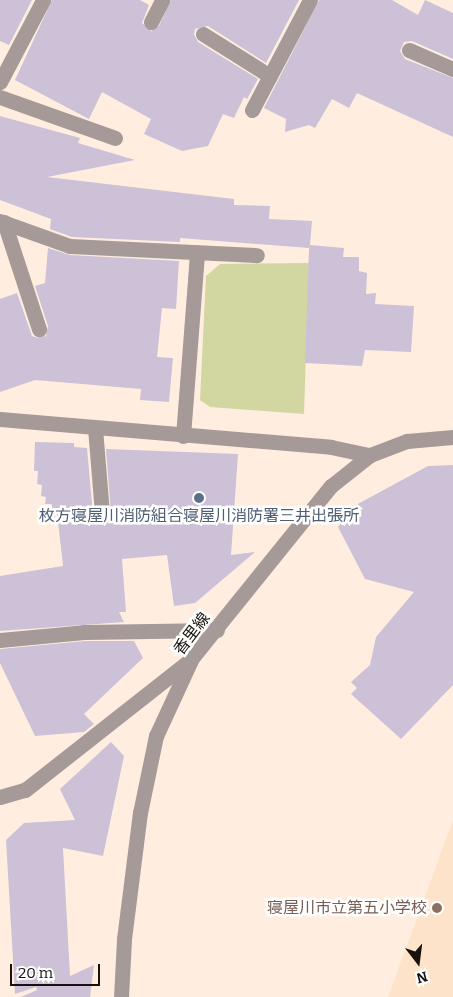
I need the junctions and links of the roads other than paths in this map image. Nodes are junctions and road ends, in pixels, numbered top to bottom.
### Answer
1 (43, 0) edge
2 (162, 0) edge
3 (310, 0) edge
4 (151, 22) dead end
5 (203, 34) dead end
6 (409, 50) dead end
7 (453, 69) edge
8 (270, 76) junction
9 (0, 82) edge
10 (0, 97) edge
11 (252, 110) dead end
12 (115, 138) dead end
13 (2, 221) edge
14 (197, 253) junction
15 (257, 255) dead end
16 (39, 329) dead end
17 (0, 419) edge
18 (95, 428) junction
19 (183, 436) junction
20 (453, 437) edge
21 (370, 454) junction
22 (102, 514) dead end
23 (217, 630) junction
24 (0, 640) edge
25 (192, 658) junction
26 (0, 797) edge
27 (121, 997) edge

1 - 9 street
2 - 4 street
3 - 8 street
5 - 8 street
6 - 7 street
8 - 11 street
10 - 12 street
13 - 14 street
13 - 16 street
14 - 15 street
14 - 19 street
17 - 18 street
18 - 19 street
18 - 22 street
19 - 21 street
20 - 21 street, 香里線
21 - 23 street, 香里線
23 - 24 street
23 - 25 street, 香里線
25 - 26 street
25 - 27 street, 香里線

